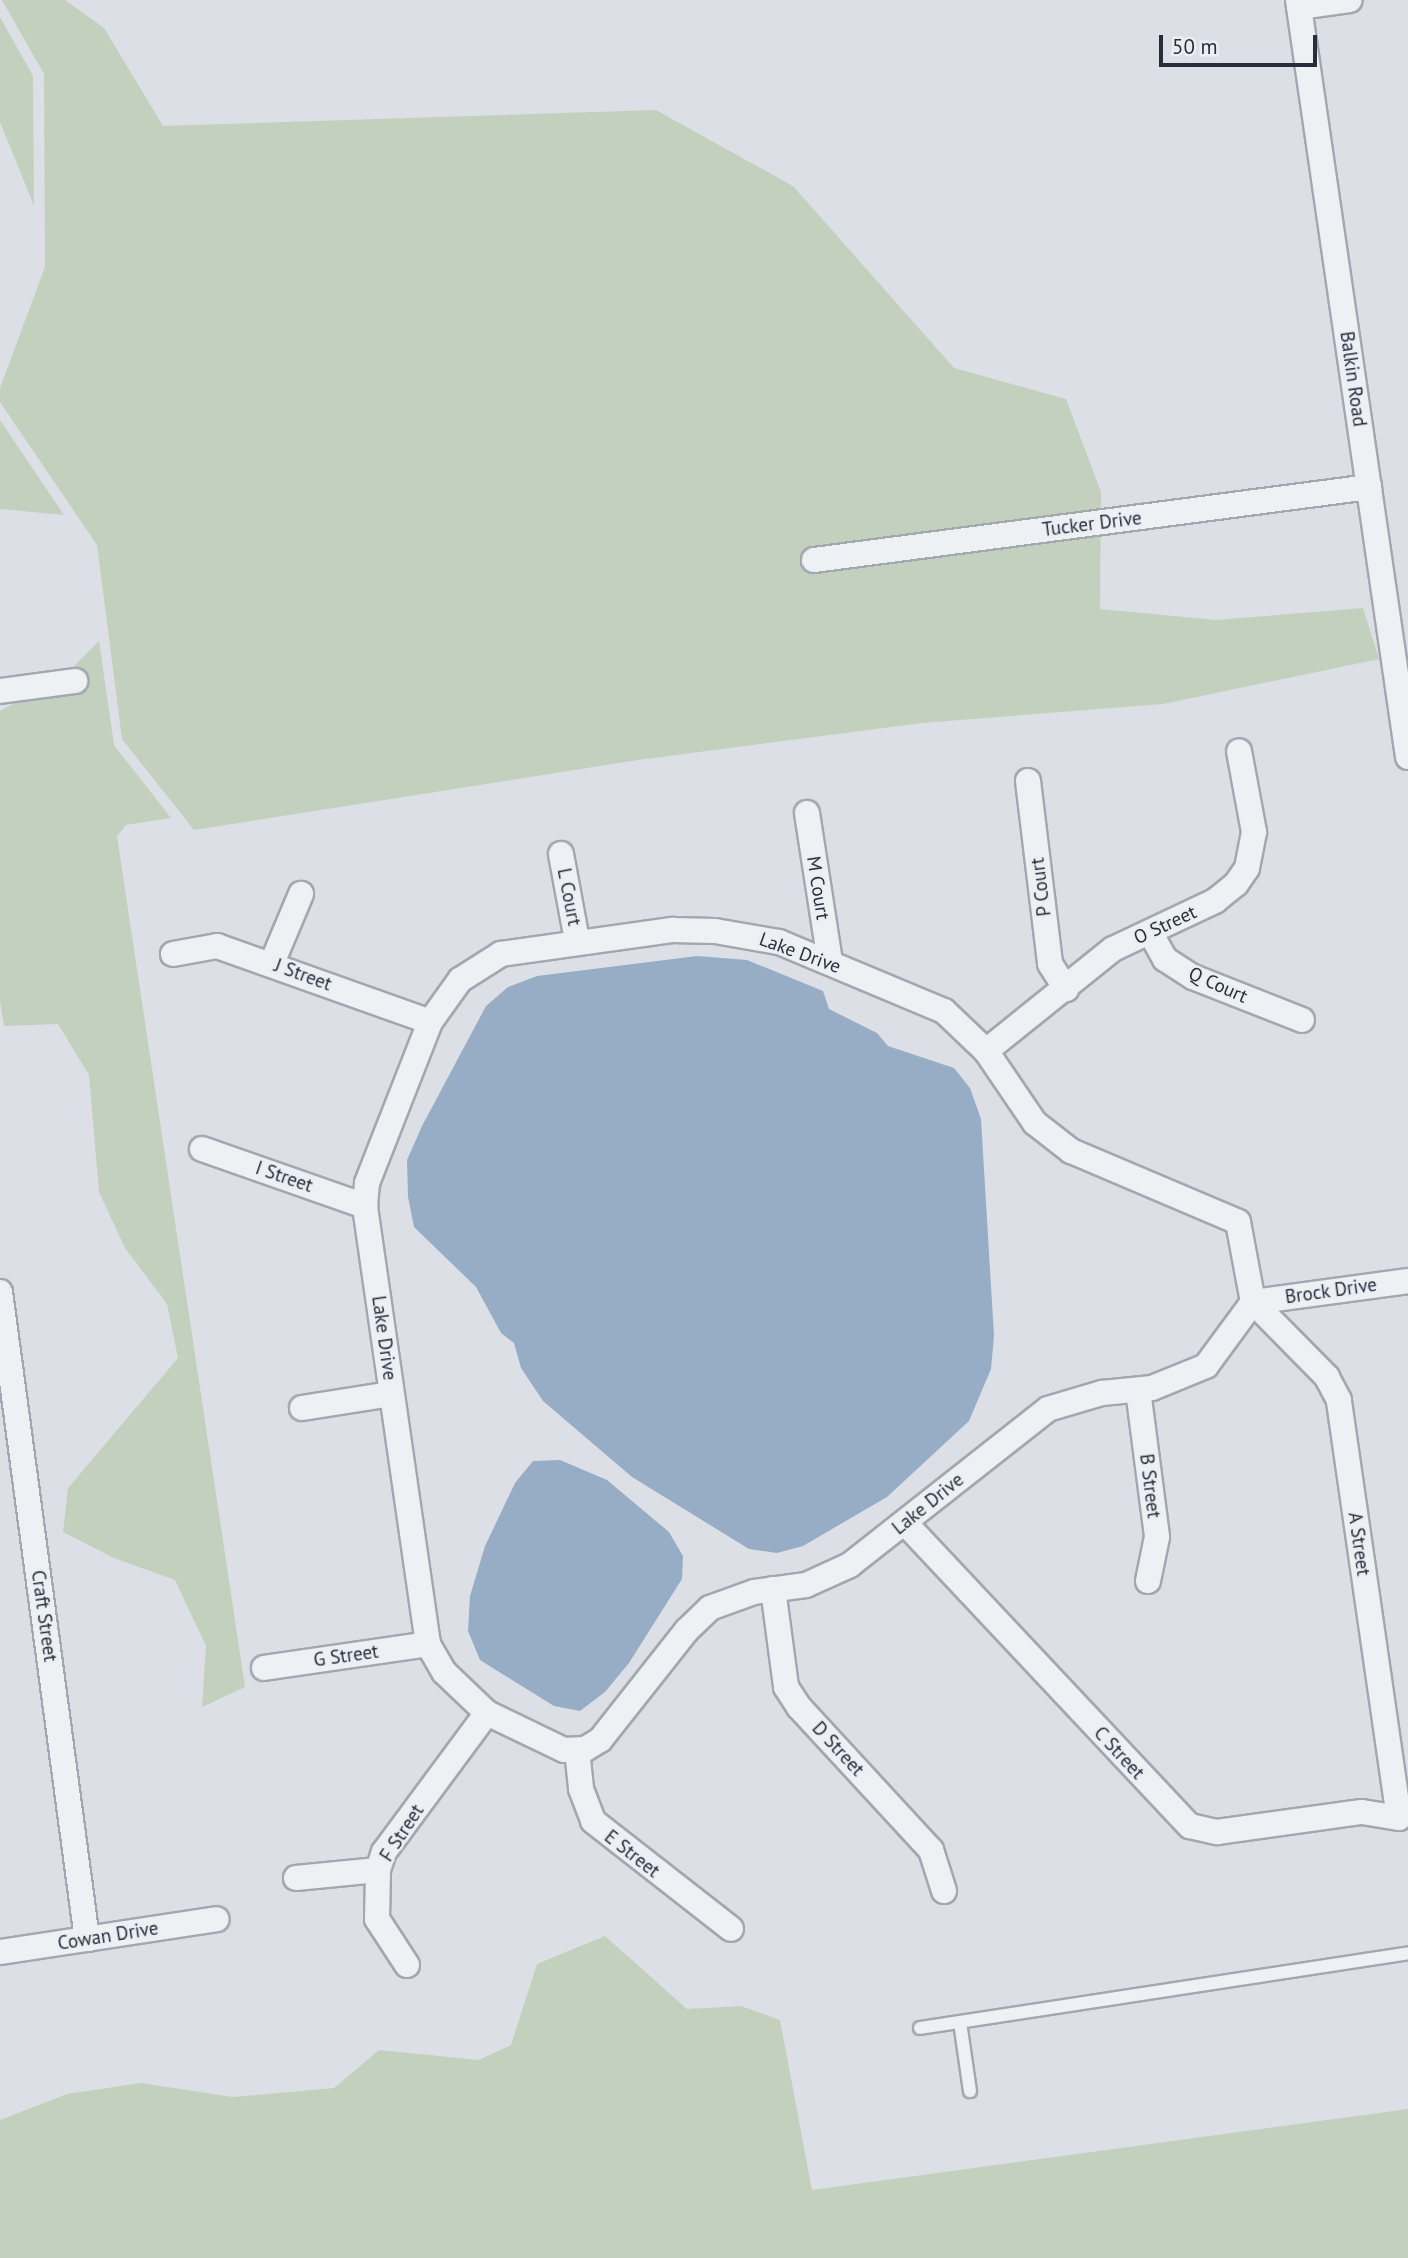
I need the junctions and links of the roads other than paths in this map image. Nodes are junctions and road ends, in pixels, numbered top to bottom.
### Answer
1 (1350, 0) edge
2 (1298, 4) edge
3 (1368, 487) junction
4 (814, 560) dead end
5 (75, 681) dead end
6 (0, 691) edge
7 (1239, 751) dead end
8 (1408, 758) edge
9 (1028, 781) dead end
10 (807, 813) dead end
11 (561, 854) dead end
12 (301, 894) dead end
13 (1150, 932) junction
14 (577, 940) junction
15 (173, 954) dead end
16 (830, 962) junction
17 (272, 963) junction
18 (1066, 989) junction
19 (1302, 1020) dead end
20 (430, 1022) junction
21 (986, 1051) junction
22 (202, 1149) dead end
23 (365, 1206) junction
24 (1408, 1281) edge
25 (0, 1292) edge
26 (1253, 1301) junction
27 (1138, 1390) junction
28 (391, 1394) junction
29 (302, 1408) dead end
30 (905, 1523) junction
31 (1148, 1581) dead end
32 (774, 1589) junction
33 (428, 1644) junction
34 (264, 1668) dead end
35 (487, 1713) junction
36 (577, 1751) junction
37 (1399, 1818) joint
38 (378, 1870) junction
39 (296, 1878) dead end
40 (944, 1891) dead end
41 (217, 1919) dead end
42 (731, 1929) dead end
43 (87, 1939) junction
44 (0, 1952) edge
45 (1408, 1953) edge
46 (407, 1965) dead end
47 (960, 2022) junction
48 (920, 2028) dead end
49 (970, 2091) dead end

1 - 2 street
2 - 3 street, Balkin Road
3 - 4 street, Tucker Drive
3 - 8 street, Balkin Road
5 - 6 street
7 - 13 street, O Street
9 - 18 street, P Court
10 - 16 street, M Court
11 - 14 street, L Court
12 - 17 street
13 - 18 street, O Street
13 - 19 street, Q Court
14 - 16 street, Lake Drive
14 - 20 street, Lake Drive
15 - 17 street, J Street
16 - 21 street, Lake Drive
17 - 20 street, J Street
18 - 21 street, O Street
20 - 23 street, Lake Drive
21 - 26 street, Lake Drive
22 - 23 street, I Street
23 - 28 street, Lake Drive
24 - 26 street, Brock Drive
25 - 43 street, Craft Street
26 - 27 street, Lake Drive
26 - 37 street, A Street
27 - 30 street, Lake Drive
27 - 31 street, B Street
28 - 29 street
28 - 33 street, Lake Drive
30 - 32 street, Lake Drive
30 - 37 street, C Street
32 - 36 street, Lake Drive
32 - 40 street, D Street
33 - 34 street, G Street
33 - 35 street, Lake Drive
35 - 36 street, Lake Drive
35 - 38 street, F Street
36 - 42 street, E Street
38 - 39 street
38 - 46 street, F Street
41 - 43 street, Cowan Drive
43 - 44 street, Cowan Drive
45 - 47 lane
47 - 48 lane
47 - 49 lane

